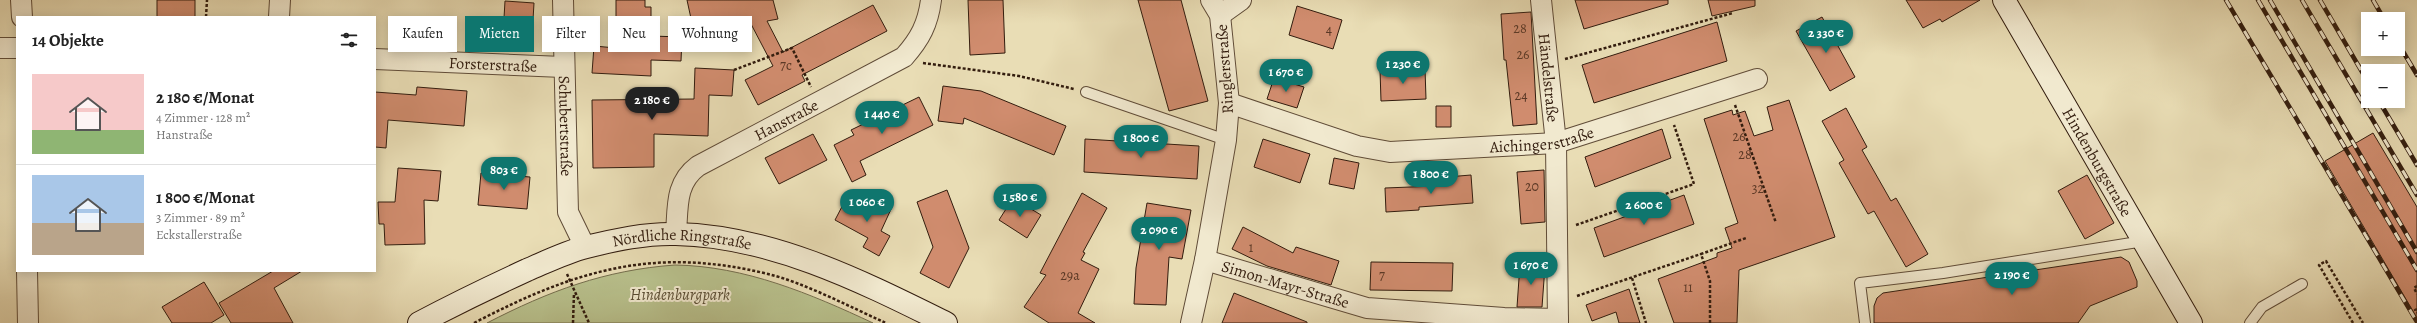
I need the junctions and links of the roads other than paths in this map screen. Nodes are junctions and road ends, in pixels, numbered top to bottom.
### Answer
1 (21, 0) edge
2 (280, 0) edge
3 (563, 0) edge
4 (930, 0) edge
5 (1241, 0) edge
6 (1541, 0) edge
7 (2004, 0) edge
8 (1215, 7) edge
9 (22, 16) edge
10 (279, 16) edge
11 (0, 48) edge
12 (16, 48) edge
13 (376, 59) edge
14 (563, 67) junction
15 (1758, 79) dead end
16 (1086, 92) road end
17 (1229, 103) junction
18 (1226, 140) junction
19 (1556, 143) junction
20 (676, 234) junction
21 (2144, 241) junction
22 (585, 247) junction
23 (1205, 260) junction
24 (27, 272) edge
25 (2302, 284) dead end
26 (1558, 321) edge
27 (28, 323) edge
28 (419, 323) edge
29 (946, 323) edge
30 (1191, 323) edge
31 (1865, 323) edge
32 (2191, 323) edge
33 (2250, 323) edge

1 - 9 street
2 - 10 street
3 - 14 street, Schubertstraße
4 - 20 street, Hanstraße
5 - 8 street
6 - 19 street, Händelstraße
7 - 21 main road, Hindenburgstraße
8 - 17 street, Ringlerstraße
11 - 12 street
13 - 14 street, Forsterstraße
14 - 22 street, Schubertstraße
15 - 19 street, Aichingerstraße
16 - 18 lane
17 - 18 street, Ringlerstraße
17 - 19 street, Aichingerstraße
18 - 23 street, Ringlerstraße
19 - 26 street, Händelstraße
20 - 22 main road, Nördliche Ringstraße
20 - 29 main road, Nördliche Ringstraße
21 - 31 lane
21 - 32 main road, Hindenburgstraße
22 - 28 main road, Nördliche Ringstraße
23 - 26 street, Simon-Mayr-Straße
23 - 30 street, Ringlerstraße
24 - 27 street
25 - 33 lane

